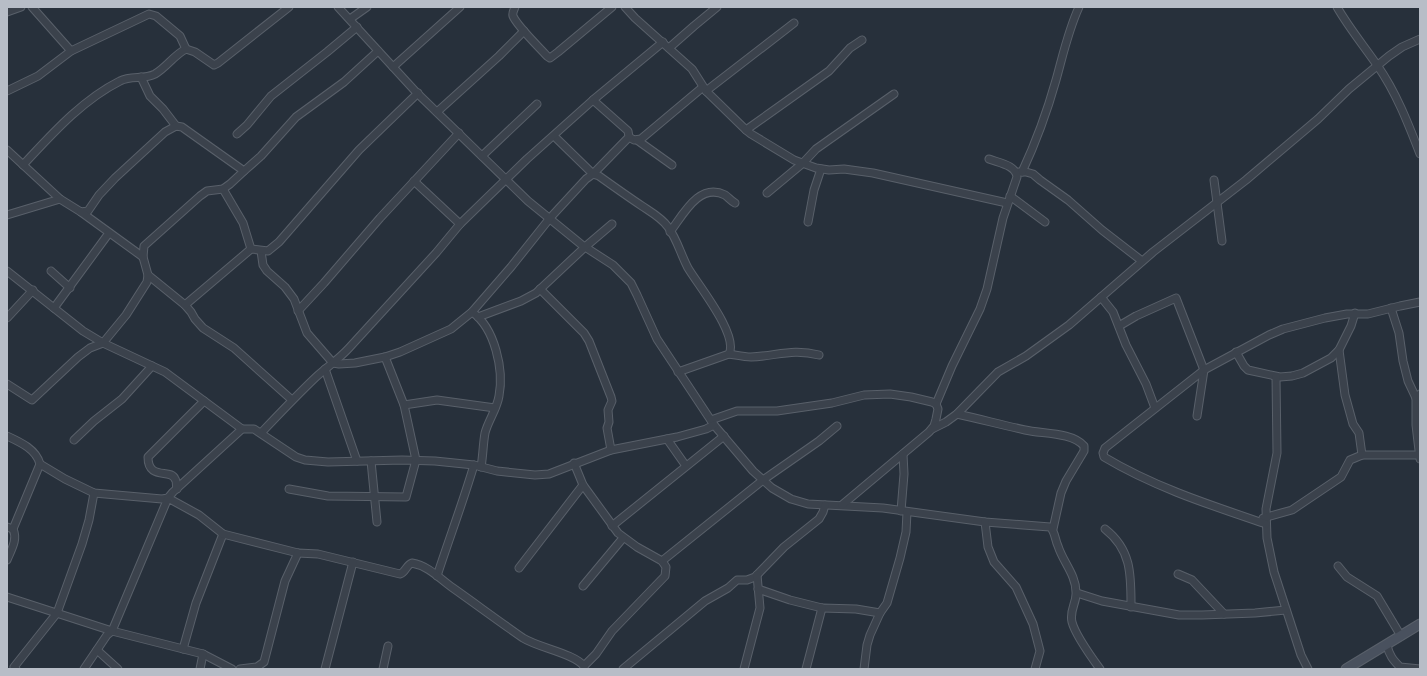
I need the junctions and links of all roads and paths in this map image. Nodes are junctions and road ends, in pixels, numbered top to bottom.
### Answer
1 (21, 7) edge
2 (32, 7) edge
3 (289, 7) edge
4 (338, 7) edge
5 (367, 7) edge
6 (460, 7) edge
7 (515, 7) edge
8 (612, 7) edge
9 (625, 7) edge
10 (718, 7) edge
11 (1079, 7) edge
12 (1337, 7) edge
13 (7, 12) edge
14 (350, 19) junction
15 (794, 23) dead end
16 (357, 27) junction
17 (524, 31) junction
18 (1420, 39) edge
19 (862, 40) dead end
20 (662, 42) junction
21 (669, 48) junction
22 (186, 49) junction
23 (71, 50) junction
24 (378, 51) junction
25 (1378, 66) junction
26 (393, 67) junction
27 (141, 77) junction
28 (704, 89) junction
29 (7, 91) edge
30 (418, 93) junction
31 (894, 94) dead end
32 (593, 100) junction
33 (537, 104) dead end
34 (437, 112) junction
35 (176, 126) junction
36 (746, 130) junction
37 (460, 133) junction
38 (237, 134) dead end
39 (554, 136) junction
40 (629, 137) junction
41 (637, 140) junction
42 (7, 150) edge
43 (1420, 154) edge
44 (482, 156) junction
45 (10, 157) edge
46 (989, 159) dead end
47 (802, 163) junction
48 (23, 165) junction
49 (672, 165) dead end
50 (821, 168) junction
51 (244, 171) junction
52 (1019, 172) junction
53 (592, 174) junction
54 (506, 179) junction
55 (1214, 180) dead end
56 (414, 182) junction
57 (223, 188) junction
58 (767, 193) dead end
59 (60, 199) junction
60 (1009, 200) junction
61 (1217, 202) junction
62 (735, 203) dead end
63 (81, 212) junction
64 (7, 215) edge
65 (550, 218) junction
66 (808, 222) dead end
67 (1045, 222) dead end
68 (460, 224) junction
69 (612, 224) dead end
70 (109, 232) junction
71 (670, 232) junction
72 (1222, 241) dead end
73 (585, 247) junction
74 (251, 249) junction
75 (262, 251) junction
76 (143, 257) junction
77 (1142, 261) junction
78 (7, 271) edge
79 (51, 271) dead end
80 (148, 276) junction
81 (70, 288) junction
82 (540, 289) junction
83 (32, 290) junction
84 (1101, 297) junction
85 (1420, 302) edge
86 (185, 305) junction
87 (54, 308) junction
88 (1391, 308) junction
89 (298, 311) junction
90 (472, 312) junction
91 (1355, 314) junction
92 (478, 317) junction
93 (7, 318) edge
94 (1119, 326) junction
95 (103, 343) junction
96 (1339, 350) junction
97 (1236, 352) junction
98 (729, 354) junction
99 (819, 355) dead end
100 (385, 357) junction
101 (333, 363) junction
102 (152, 366) junction
103 (325, 369) junction
104 (1204, 370) junction
105 (678, 372) junction
106 (1276, 377) junction
107 (7, 384) edge
108 (1418, 396) edge
109 (292, 400) junction
110 (204, 401) junction
111 (936, 404) junction
112 (404, 405) junction
113 (495, 408) junction
114 (1155, 408) junction
115 (957, 414) junction
116 (1197, 416) dead end
117 (712, 422) junction
118 (837, 426) dead end
119 (242, 429) junction
120 (932, 429) junction
121 (261, 433) junction
122 (7, 436) edge
123 (724, 436) junction
124 (667, 439) junction
125 (74, 440) dead end
126 (611, 450) junction
127 (903, 454) junction
128 (1362, 455) junction
129 (1420, 455) edge
130 (1420, 459) edge
131 (416, 460) junction
132 (357, 461) junction
133 (372, 461) junction
134 (574, 463) junction
135 (40, 464) junction
136 (474, 465) junction
137 (686, 466) junction
138 (481, 467) junction
139 (763, 480) junction
140 (583, 485) junction
141 (177, 489) junction
142 (290, 489) dead end
143 (94, 493) junction
144 (375, 496) junction
145 (168, 498) junction
146 (825, 505) junction
147 (842, 505) junction
148 (904, 512) junction
149 (1266, 521) junction
150 (378, 522) dead end
151 (985, 522) junction
152 (612, 526) junction
153 (10, 528) edge
154 (1104, 529) dead end
155 (1053, 530) junction
156 (223, 534) junction
157 (623, 538) junction
158 (298, 554) junction
159 (7, 560) edge
160 (662, 561) junction
161 (353, 562) junction
162 (1338, 566) dead end
163 (519, 568) dead end
164 (1178, 574) dead end
165 (757, 575) junction
166 (438, 576) junction
167 (583, 586) dead end
168 (758, 589) junction
169 (1076, 593) junction
170 (7, 597) edge
171 (1131, 607) junction
172 (822, 608) junction
173 (1286, 610) junction
174 (57, 613) junction
175 (880, 613) junction
176 (1224, 614) junction
177 (1420, 624) edge
178 (112, 631) junction
179 (1401, 636) junction
180 (1387, 645) junction
181 (388, 646) dead end
182 (183, 649) junction
183 (97, 650) junction
184 (203, 654) junction
185 (1357, 666) edge
186 (584, 668) edge
187 (1400, 668) edge
188 (16, 669) edge
189 (84, 669) edge
190 (118, 669) edge
191 (200, 669) edge
192 (232, 669) edge
193 (240, 669) edge
194 (325, 669) edge
195 (383, 669) edge
196 (623, 669) edge
197 (744, 669) edge
198 (806, 669) edge
199 (864, 669) edge
200 (1035, 669) edge
201 (1100, 669) edge
202 (1308, 669) edge
203 (1346, 669) edge
204 (1420, 669) edge

1 - 13 street
2 - 23 street
3 - 22 street
4 - 14 street
5 - 14 street
6 - 26 street
7 - 17 street
8 - 17 street
9 - 20 street
10 - 21 street
11 - 52 street
12 - 25 street
14 - 16 street
15 - 28 street
16 - 24 street
16 - 38 street
17 - 34 street
18 - 25 street
19 - 36 street
20 - 21 street
20 - 32 street
21 - 28 street
22 - 23 street
22 - 27 street
23 - 29 street
24 - 26 street
24 - 51 street
25 - 43 street
25 - 61 street
26 - 30 street
27 - 35 street
27 - 48 street
28 - 36 street
28 - 41 street
30 - 34 street
30 - 75 street
31 - 47 street
32 - 39 street
32 - 40 street
33 - 44 street
34 - 37 street
35 - 51 street
35 - 63 street
36 - 47 street
37 - 44 street
37 - 56 street
39 - 53 street
39 - 54 street
40 - 41 street
40 - 53 street
41 - 49 street
42 - 45 street
44 - 54 street
45 - 48 street
46 - 52 street
47 - 50 street
47 - 58 street
48 - 59 street
50 - 60 street
50 - 66 street
51 - 57 street
52 - 60 street
52 - 77 street
53 - 65 street
53 - 71 street
54 - 65 street
54 - 68 street
55 - 61 street
56 - 68 street
56 - 89 street
57 - 74 street
57 - 76 street
59 - 63 street
59 - 64 street
60 - 67 street
60 - 111 street
61 - 72 street
61 - 77 street
62 - 71 street
63 - 70 street
65 - 73 street
65 - 90 street
68 - 101 street
69 - 73 street
70 - 76 street
70 - 81 street
71 - 98 street
73 - 82 street
73 - 105 street
74 - 75 street
74 - 86 street
75 - 89 street
76 - 80 street
77 - 84 street
78 - 83 street
79 - 81 street
80 - 86 street
80 - 95 street
81 - 87 street
82 - 92 street
82 - 126 street
83 - 87 street
83 - 93 street
84 - 94 street
84 - 115 street
85 - 88 street
86 - 109 street
87 - 95 street
88 - 91 street
88 - 108 street
89 - 101 street
90 - 92 street
90 - 100 street
91 - 96 street
91 - 97 street
92 - 113 street
94 - 104 street
94 - 114 street
95 - 102 street
95 - 107 street
96 - 106 street
96 - 128 street
97 - 104 street
97 - 106 street
98 - 99 street
98 - 105 street
100 - 101 street
100 - 112 street
101 - 103 street
102 - 110 street
102 - 125 street
103 - 109 street
103 - 132 street
104 - 114 street
104 - 116 street
105 - 117 street
106 - 149 street
108 - 129 street
109 - 121 street
110 - 119 street
110 - 141 street
111 - 117 street
111 - 120 street
112 - 113 street
112 - 131 street
113 - 138 street
114 - 149 street
115 - 120 street
115 - 155 street
117 - 123 street
117 - 124 street
118 - 139 street
119 - 121 street
119 - 141 street
120 - 127 street
121 - 132 street
122 - 135 street
123 - 137 street
123 - 139 street
124 - 126 street
124 - 137 street
126 - 134 street
127 - 147 street
127 - 148 street
128 - 129 street
128 - 149 street
129 - 130 street
131 - 133 street
131 - 136 street
131 - 144 street
132 - 133 street
133 - 144 street
134 - 138 street
134 - 140 street
135 - 143 street
135 - 153 street
136 - 138 street
136 - 166 street
137 - 152 street
139 - 146 street
139 - 160 street
140 - 152 street
140 - 163 street
141 - 145 street
142 - 144 street
143 - 145 street
143 - 174 street
144 - 150 street
145 - 156 street
145 - 178 street
146 - 147 street
146 - 165 street
147 - 148 street
148 - 151 street
148 - 175 street
149 - 173 street
151 - 155 street
151 - 200 street
152 - 157 street
153 - 159 street
154 - 171 street
155 - 169 street
156 - 158 street
156 - 182 street
157 - 160 street
157 - 167 street
158 - 161 street
158 - 193 street
160 - 186 street
161 - 166 street
161 - 194 street
162 - 179 street
164 - 176 street
165 - 168 street
165 - 196 street
166 - 186 street
168 - 172 street
168 - 197 street
169 - 171 street
169 - 201 street
170 - 174 street
171 - 176 street
172 - 175 street
172 - 198 street
173 - 176 street
173 - 202 street
174 - 178 street
174 - 188 street
175 - 199 street
177 - 179 main road
178 - 182 street
178 - 183 street
179 - 180 main road
180 - 185 main road
180 - 187 street
181 - 195 street
182 - 184 street
183 - 189 street
183 - 190 street
184 - 191 street
184 - 192 street
185 - 203 main road
187 - 204 street

